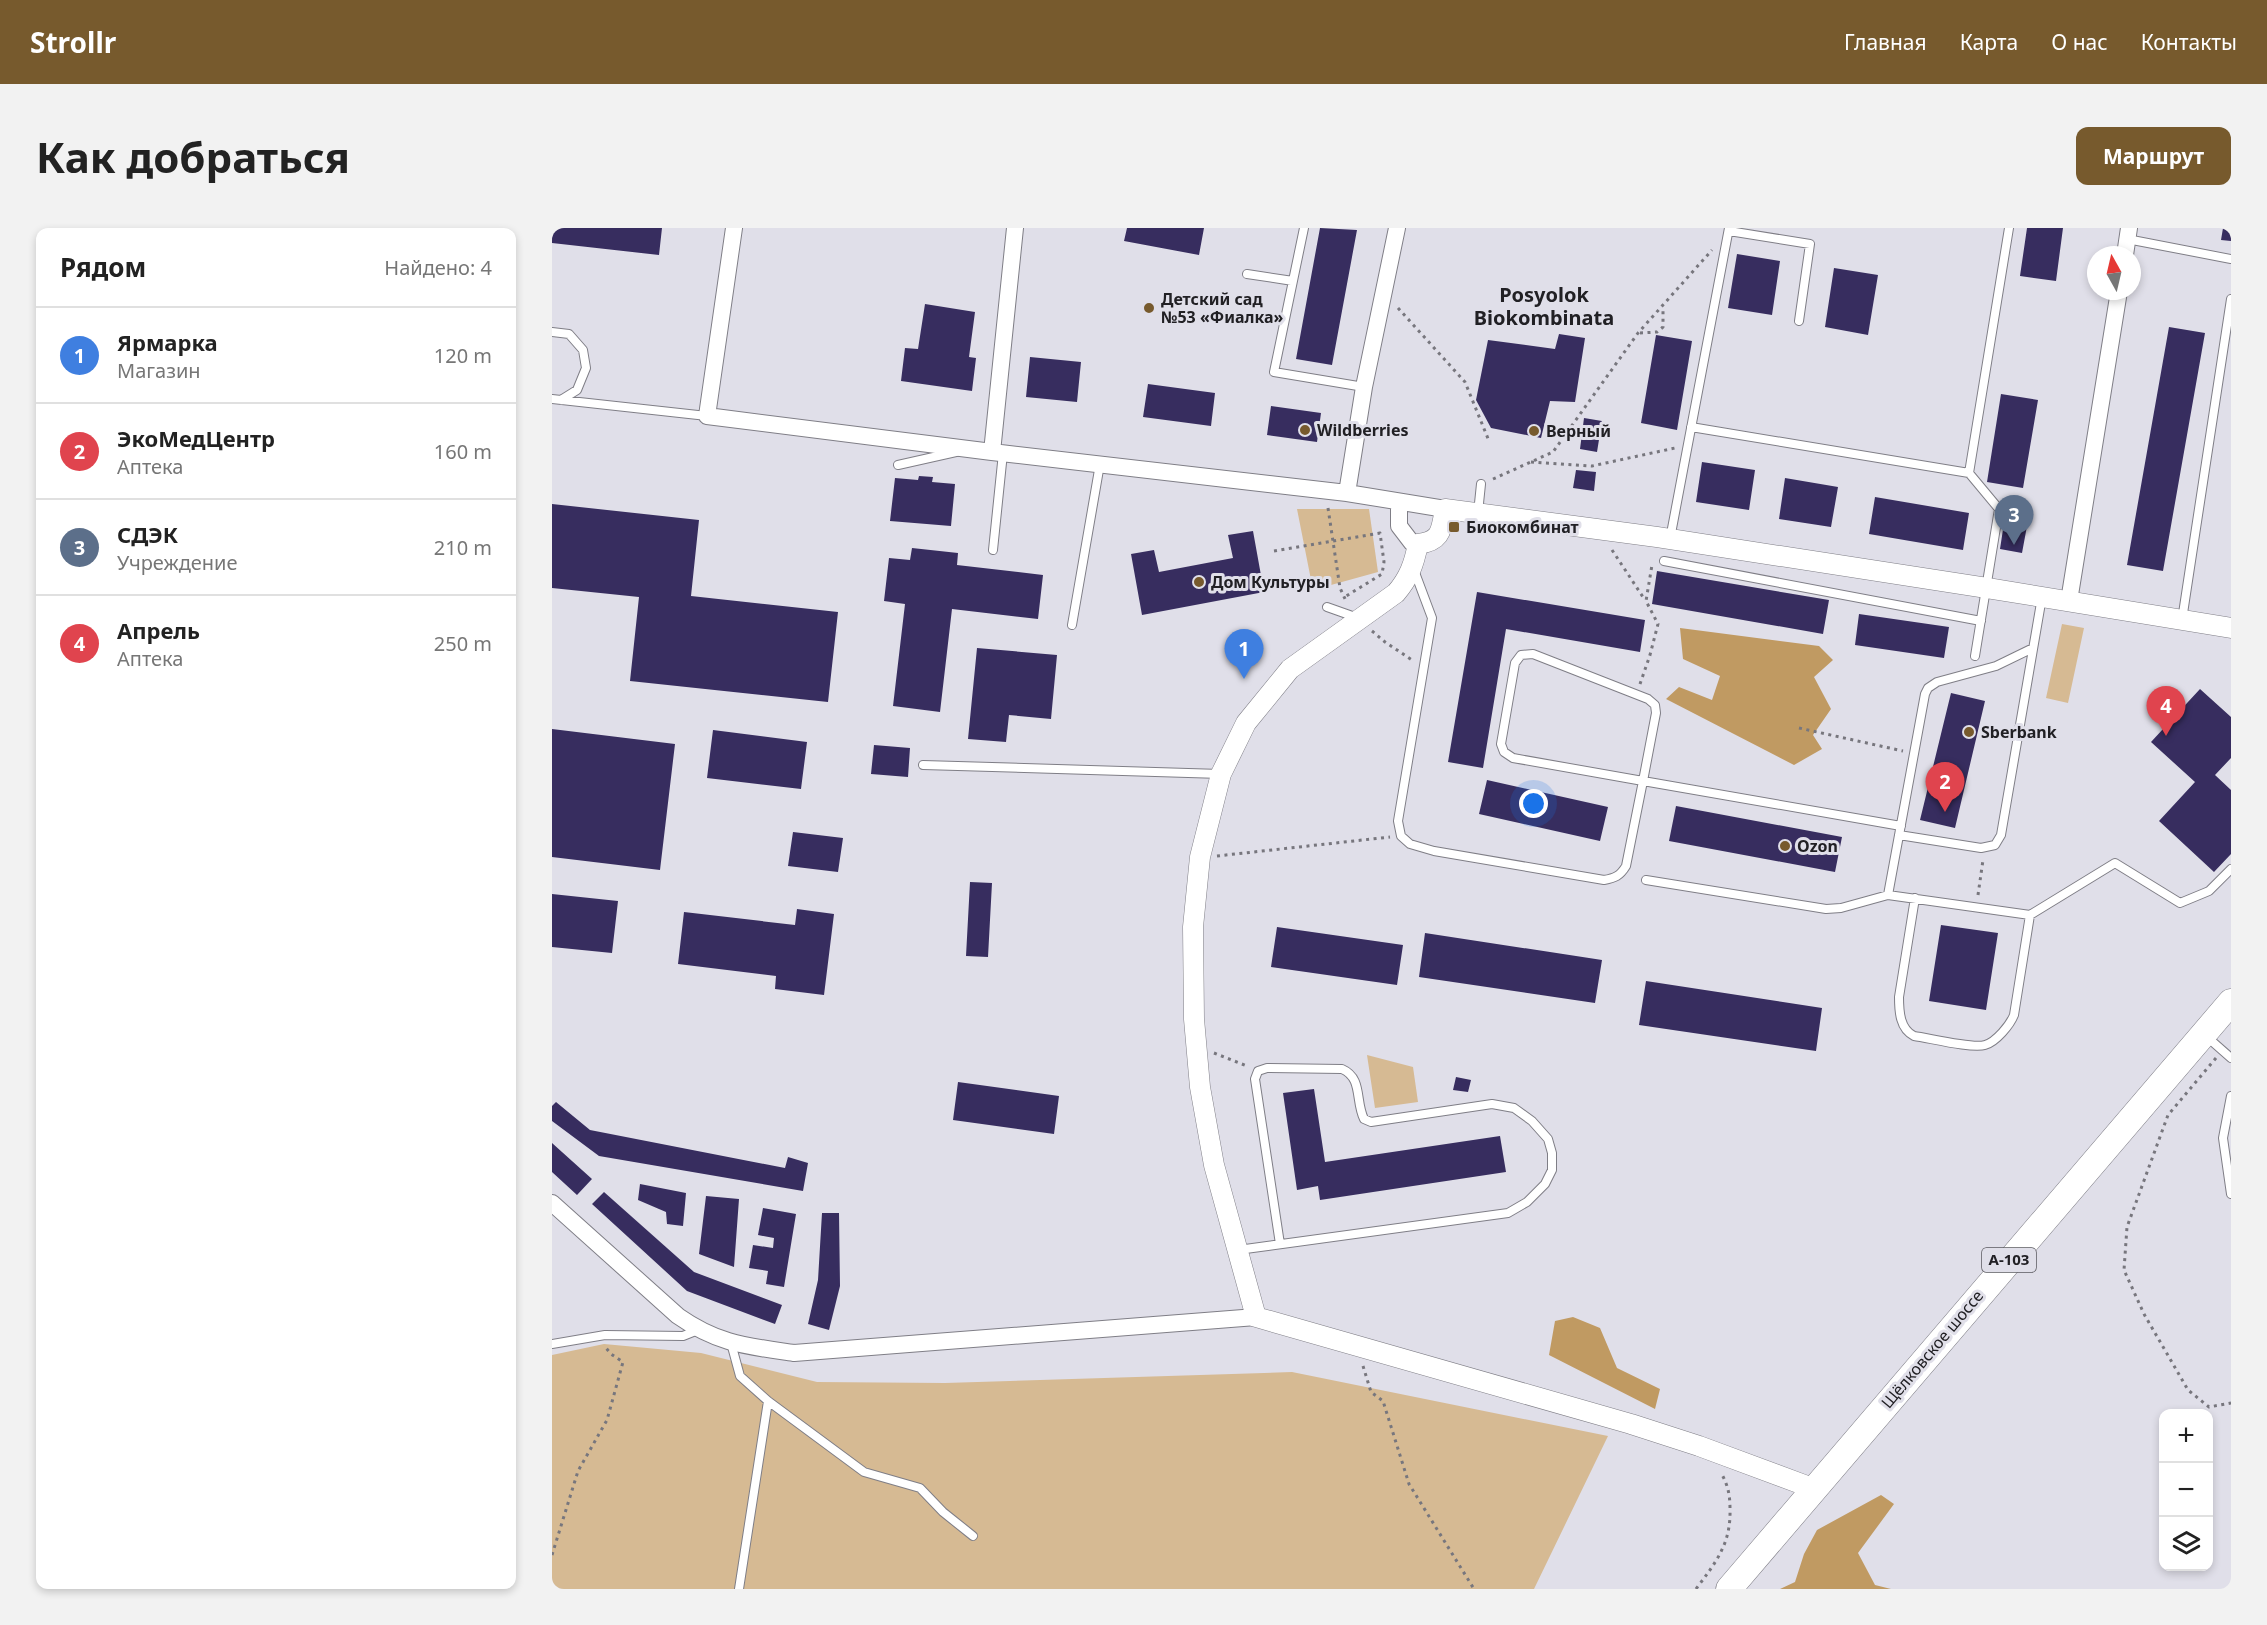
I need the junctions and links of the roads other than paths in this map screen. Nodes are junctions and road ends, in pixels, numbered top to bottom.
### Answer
1 (734, 228) edge
2 (1015, 228) edge
3 (1304, 228) edge
4 (1397, 228) edge
5 (2009, 228) edge
6 (1729, 232) edge
7 (2127, 241) edge
8 (2231, 259) edge
9 (1247, 274) dead end
10 (1293, 281) junction
11 (2231, 299) edge
12 (2118, 300) edge
13 (1799, 321) dead end
14 (552, 332) edge
15 (1364, 387) junction
16 (556, 399) edge
17 (707, 416) junction
18 (1691, 427) junction
19 (971, 449) junction
20 (998, 452) junction
21 (1100, 464) junction
22 (898, 465) dead end
23 (1969, 473) junction
24 (1482, 484) road end
25 (1347, 493) junction
26 (1399, 502) junction
27 (1445, 509) junction
28 (1478, 513) junction
29 (1663, 539) junction
30 (1418, 544) junction
31 (993, 550) dead end
32 (1664, 561) dead end
33 (1413, 567) junction
34 (1987, 588) junction
35 (2042, 597) junction
36 (2069, 601) junction
37 (1327, 607) dead end
38 (1359, 618) junction
39 (1981, 621) junction
40 (2182, 621) junction
41 (1072, 625) dead end
42 (2231, 628) edge
43 (2033, 648) junction
44 (1975, 656) dead end
45 (923, 765) dead end
46 (1221, 774) junction
47 (1643, 781) junction
48 (1900, 830) junction
49 (2231, 868) edge
50 (1646, 879) dead end
51 (1888, 895) junction
52 (1915, 898) junction
53 (2030, 915) junction
54 (2231, 1002) edge
55 (2203, 1033) junction
56 (2231, 1058) edge
57 (2231, 1096) edge
58 (2231, 1194) edge
59 (552, 1203) edge
60 (1280, 1245) junction
61 (1238, 1250) junction
62 (1256, 1317) junction
63 (698, 1330) junction
64 (731, 1343) junction
65 (552, 1344) edge
66 (768, 1401) junction
67 (1815, 1489) junction
68 (973, 1536) dead end
69 (739, 1589) edge
70 (1729, 1589) edge

1 - 17 street
2 - 20 street
3 - 10 lane
4 - 15 street
5 - 23 lane
6 - 13 lane
6 - 18 lane
7 - 8 lane
9 - 10 lane
10 - 15 lane
11 - 40 lane
12 - 36 street
14 - 16 lane
15 - 25 street
16 - 17 lane
17 - 19 street
18 - 23 lane
18 - 29 lane
19 - 20 street
19 - 22 lane
20 - 21 street
20 - 31 lane
21 - 25 street
21 - 41 lane
23 - 34 lane
24 - 28 lane
25 - 26 street
26 - 27 street
26 - 30 street
27 - 28 street
27 - 30 street
28 - 29 street
29 - 34 street
30 - 33 street
32 - 39 lane
33 - 38 street
33 - 47 lane
34 - 35 street
34 - 39 lane
35 - 36 street
35 - 43 lane
36 - 40 street
37 - 38 lane
38 - 46 street
39 - 44 lane
40 - 42 street
43 - 48 lane
43 - 48 lane
45 - 46 lane
46 - 61 street
47 - 47 lane
47 - 48 lane
48 - 51 lane
49 - 53 lane
50 - 51 lane
51 - 52 lane
52 - 53 lane
52 - 53 lane
54 - 55 main road, Щёлковское шоссе / А-103
55 - 56 lane
55 - 67 main road, Щёлковское шоссе / А-103
57 - 58 lane
59 - 63 street
60 - 60 lane
60 - 61 lane
61 - 62 street
62 - 64 street
62 - 67 street
63 - 64 street
63 - 65 lane
64 - 66 lane
66 - 68 lane
66 - 69 lane
67 - 70 main road, Щёлковское шоссе / А-103

